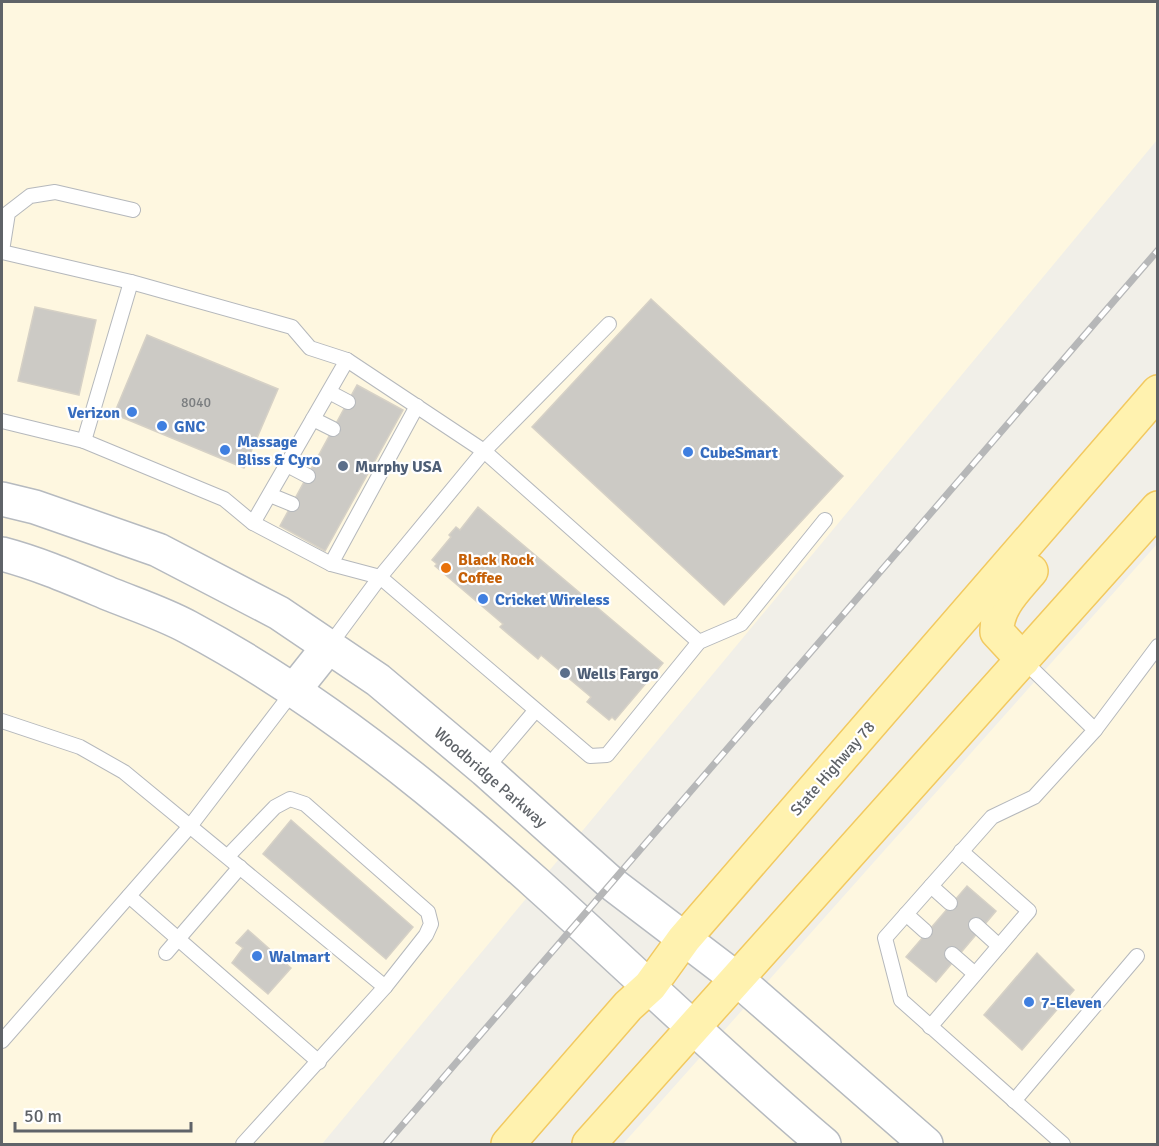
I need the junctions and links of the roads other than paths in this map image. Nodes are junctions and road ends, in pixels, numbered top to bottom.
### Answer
1 (133, 210) dead end
2 (2, 252) edge
3 (131, 282) junction
4 (609, 324) dead end
5 (347, 360) junction
6 (329, 392) junction
7 (1158, 392) edge
8 (348, 402) dead end
9 (417, 406) junction
10 (313, 419) junction
11 (2, 421) edge
12 (1131, 423) junction
13 (333, 429) dead end
14 (84, 441) junction
15 (484, 451) junction
16 (287, 465) junction
17 (308, 476) dead end
18 (270, 495) junction
19 (2, 499) edge
20 (292, 504) dead end
21 (1158, 508) edge
22 (825, 520) dead end
23 (253, 523) junction
24 (2, 554) edge
25 (332, 564) junction
26 (380, 577) junction
27 (699, 642) junction
28 (329, 646) junction
29 (1158, 646) edge
30 (1023, 660) junction
31 (294, 690) junction
32 (535, 711) junction
33 (2, 722) edge
34 (1095, 730) junction
35 (485, 770) junction
36 (191, 825) junction
37 (961, 851) junction
38 (228, 856) junction
39 (240, 867) junction
40 (931, 886) junction
41 (129, 896) junction
42 (950, 903) dead end
43 (906, 914) junction
44 (976, 926) dead end
45 (926, 931) dead end
46 (178, 938) junction
47 (684, 939) junction
48 (999, 945) junction
49 (166, 952) dead end
50 (952, 954) dead end
51 (1137, 956) dead end
52 (975, 974) junction
53 (737, 979) junction
54 (650, 986) junction
55 (385, 987) junction
56 (930, 1027) junction
57 (693, 1028) junction
58 (2, 1041) edge
59 (319, 1062) junction
60 (1014, 1101) junction
61 (243, 1144) edge
62 (508, 1144) edge
63 (589, 1144) edge
64 (824, 1144) edge
65 (926, 1144) edge
66 (1064, 1144) edge

1 - 2 lane
2 - 3 lane
3 - 5 lane
3 - 14 lane
4 - 15 lane
5 - 6 lane
5 - 9 lane
6 - 8 lane
6 - 10 lane
7 - 12 main road, State Highway 78
9 - 15 lane
9 - 25 lane
10 - 13 lane
10 - 16 lane
11 - 14 lane
12 - 30 main road
12 - 47 main road, State Highway 78
14 - 23 lane
15 - 26 lane
15 - 27 lane
16 - 17 lane
16 - 18 lane
18 - 20 lane
18 - 23 lane
19 - 28 main road, Woodbridge Parkway
21 - 30 main road
22 - 27 lane
23 - 25 lane
24 - 31 main road
25 - 26 lane
26 - 28 lane
26 - 32 lane
27 - 32 lane
28 - 31 main road
28 - 35 main road, Woodbridge Parkway
29 - 34 lane
30 - 34 lane
30 - 53 main road
31 - 36 lane
31 - 54 main road
32 - 35 lane
33 - 36 lane
34 - 37 lane
35 - 47 main road, Woodbridge Parkway
36 - 38 lane
36 - 41 lane
37 - 40 lane
37 - 48 lane
38 - 39 lane
38 - 55 lane
39 - 46 lane
39 - 55 lane
40 - 42 lane
40 - 43 lane
41 - 46 lane
41 - 58 lane
43 - 45 lane
43 - 56 lane
44 - 48 lane
46 - 49 lane
46 - 59 lane
47 - 53 main road, Woodbridge Parkway
47 - 54 main road, State Highway 78
48 - 52 lane
50 - 52 lane
51 - 60 lane
52 - 56 lane
53 - 57 main road
53 - 65 main road, Woodbridge Parkway
54 - 57 main road
54 - 62 main road, State Highway 78
55 - 59 lane
56 - 60 lane
57 - 63 main road
57 - 64 main road
59 - 61 lane
60 - 66 lane

